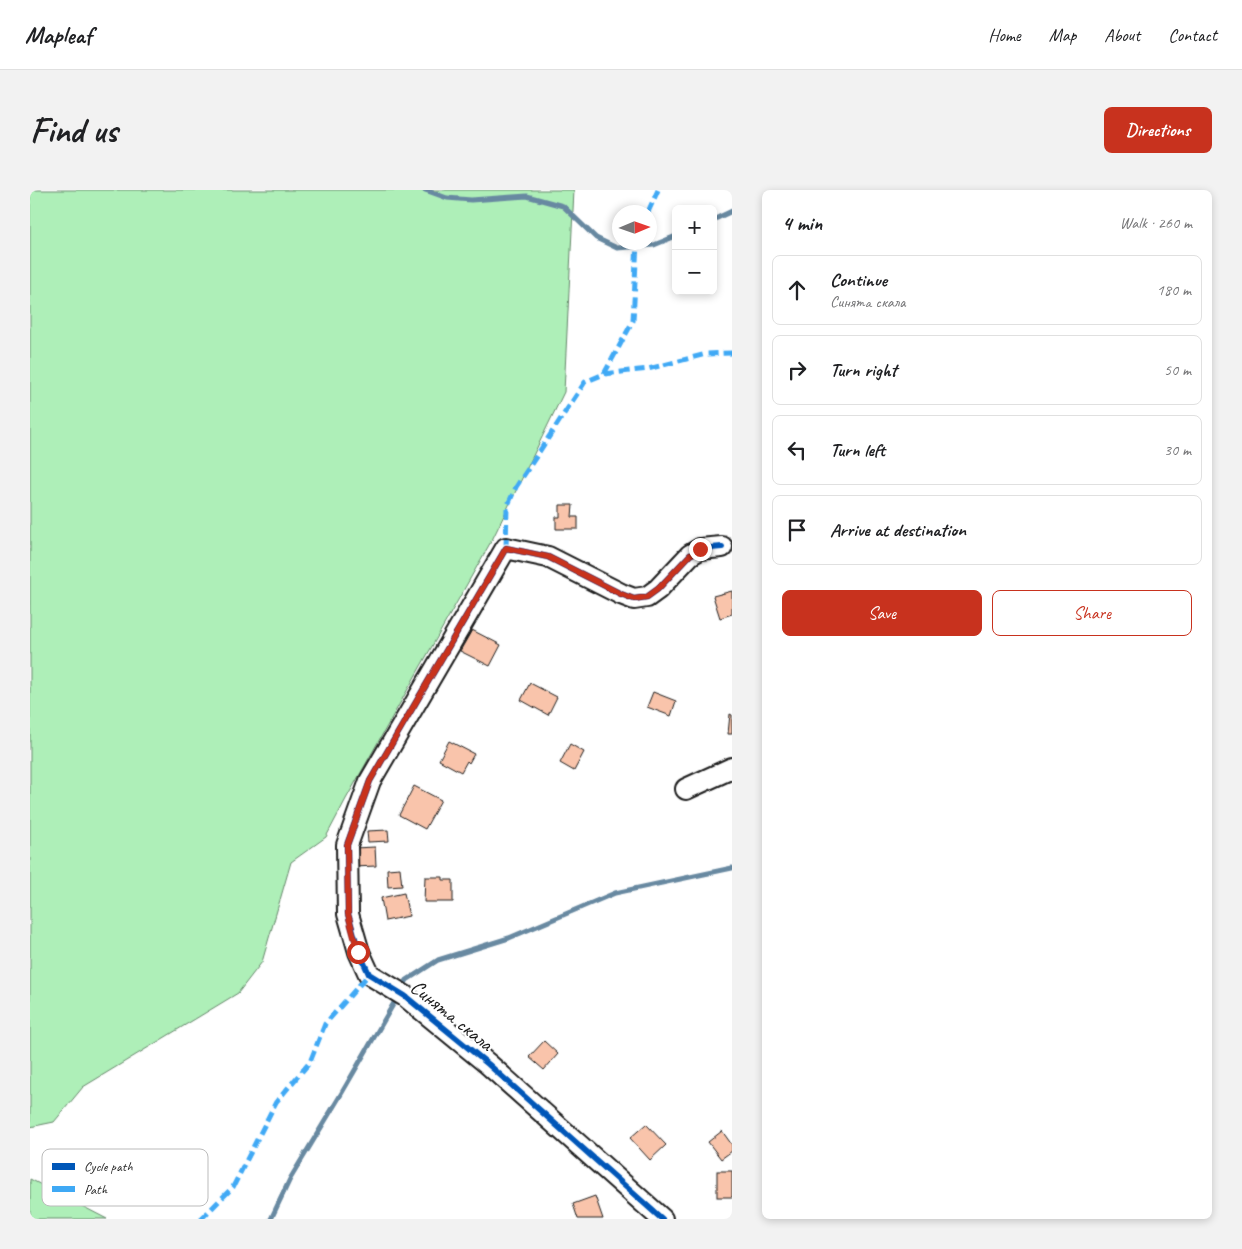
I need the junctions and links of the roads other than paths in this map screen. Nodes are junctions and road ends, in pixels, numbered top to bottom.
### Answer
1 (722, 547) dead end
2 (732, 768) edge
3 (686, 788) dead end
4 (662, 1219) edge

1 - 4 street, Синята скала
2 - 3 street

